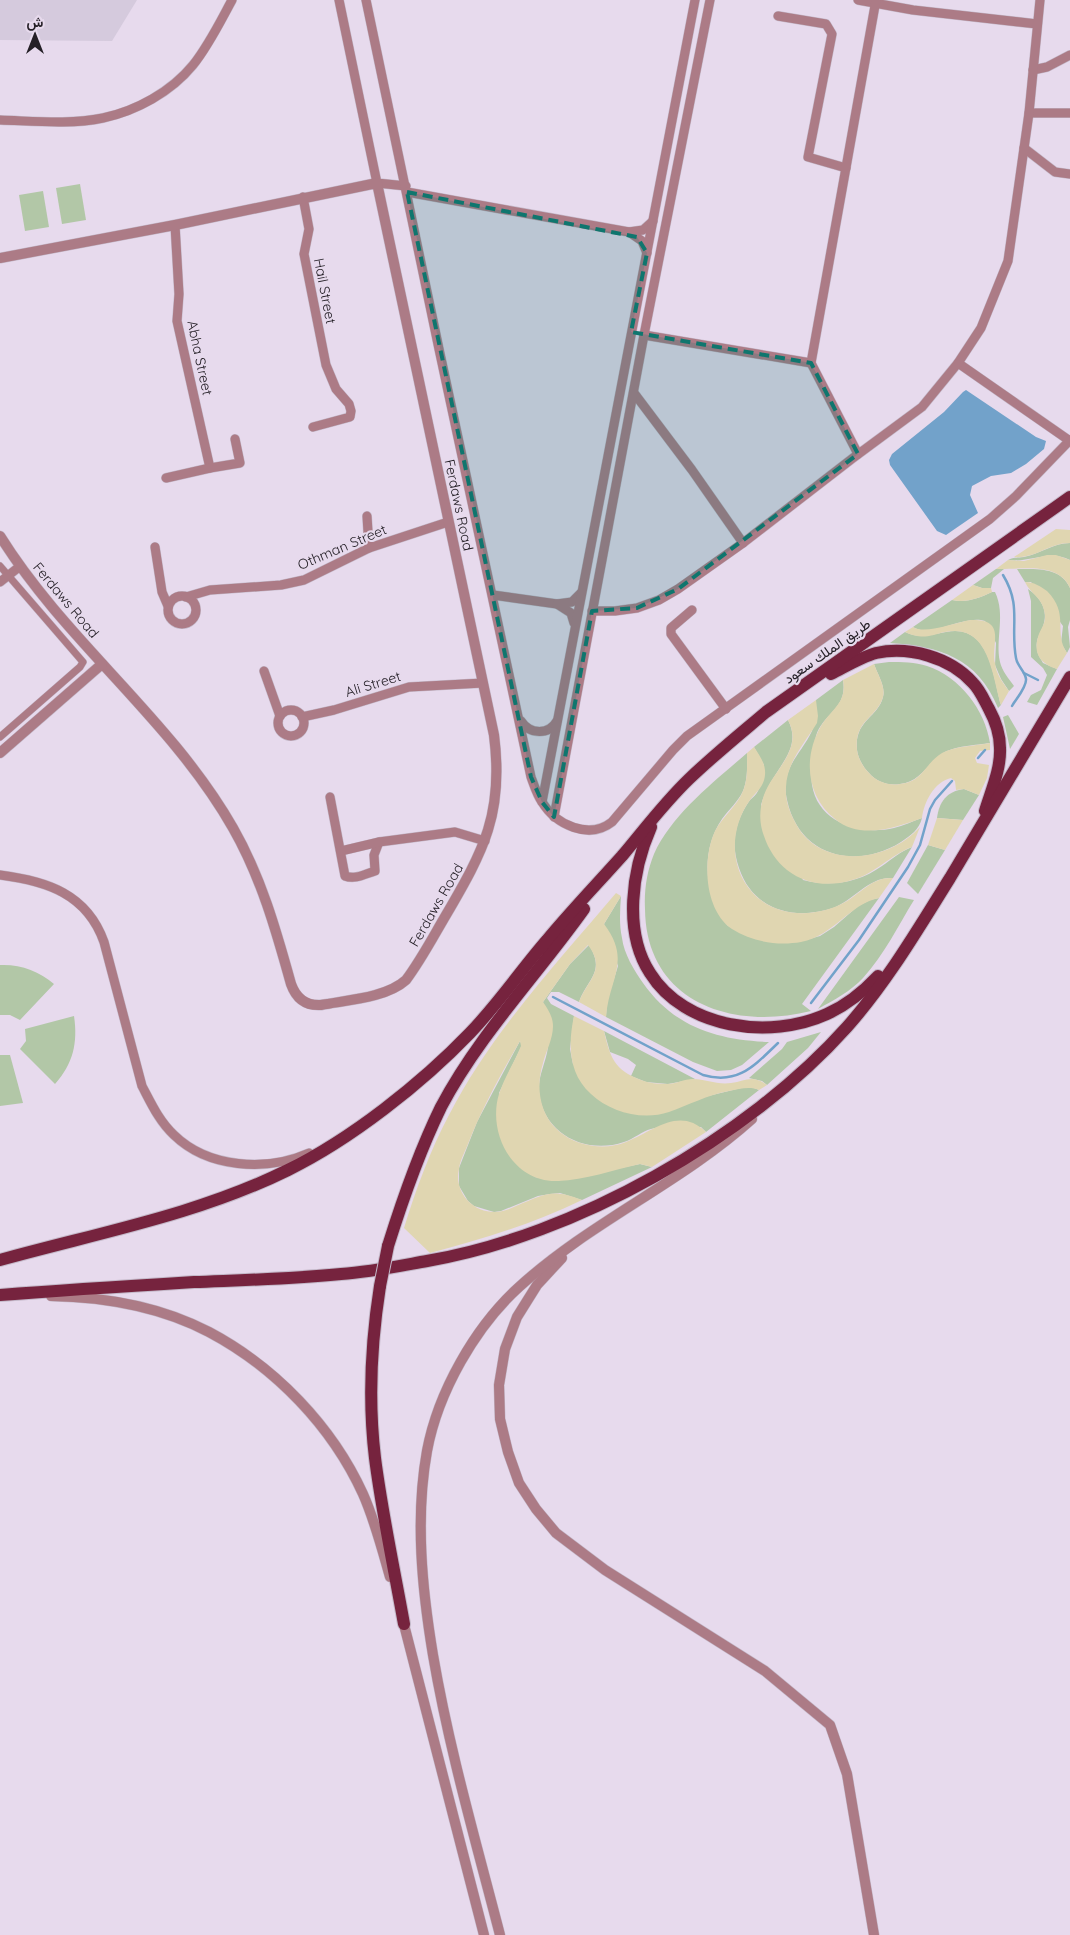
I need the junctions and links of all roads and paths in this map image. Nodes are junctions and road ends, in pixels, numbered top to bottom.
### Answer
1 (232, 0) edge
2 (339, 0) edge
3 (366, 0) edge
4 (695, 0) edge
5 (710, 0) edge
6 (858, 0) edge
7 (1040, 0) edge
8 (876, 2) edge
9 (778, 16) dead end
10 (1037, 24) junction
11 (1070, 55) edge
12 (1033, 70) junction
13 (1029, 113) junction
14 (1070, 113) edge
15 (0, 120) edge
16 (1024, 148) junction
17 (846, 168) junction
18 (1070, 174) edge
19 (377, 183) junction
20 (407, 189) junction
21 (303, 197) junction
22 (653, 220) junction
23 (175, 225) junction
24 (629, 232) junction
25 (647, 253) junction
26 (0, 258) edge
27 (644, 334) junction
28 (811, 363) junction
29 (958, 363) junction
30 (634, 393) junction
31 (313, 427) dead end
32 (236, 438) dead end
33 (1070, 440) edge
34 (858, 454) junction
35 (210, 468) junction
36 (166, 478) dead end
37 (600, 495) junction
38 (1070, 497) edge
39 (614, 498) junction
40 (367, 516) dead end
41 (448, 522) junction
42 (0, 536) edge
43 (743, 543) junction
44 (155, 547) dead end
45 (369, 548) junction
46 (0, 566) edge
47 (19, 566) junction
48 (4, 579) edge
49 (581, 593) junction
50 (493, 594) junction
51 (186, 597) junction
52 (557, 604) junction
53 (168, 606) junction
54 (692, 610) dead end
55 (592, 611) junction
56 (575, 627) junction
57 (102, 664) junction
58 (264, 671) dead end
59 (1070, 676) edge
60 (483, 683) junction
61 (800, 689) junction
62 (726, 709) junction
63 (280, 716) junction
64 (302, 717) junction
65 (519, 719) junction
66 (557, 720) junction
67 (0, 737) edge
68 (0, 753) edge
69 (330, 797) dead end
70 (542, 802) junction
71 (657, 813) junction
72 (554, 817) junction
73 (979, 830) junction
74 (485, 841) junction
75 (374, 844) junction
76 (340, 851) junction
77 (624, 854) junction
78 (0, 876) edge
79 (909, 944) junction
80 (797, 1078) junction
81 (343, 1137) junction
82 (577, 1242) junction
83 (0, 1260) edge
84 (0, 1295) edge
85 (404, 1624) junction
86 (484, 1935) edge
87 (500, 1935) edge
88 (874, 1935) edge

1 - 15 street
2 - 19 street
3 - 20 street
4 - 22 street
5 - 27 street
6 - 8 street
7 - 10 street
8 - 10 street
8 - 17 street
9 - 17 street
10 - 12 street
11 - 12 street
12 - 13 street
13 - 14 street
13 - 16 street
16 - 18 street
16 - 29 street
17 - 28 street
19 - 20 street
19 - 21 street
19 - 41 street, Ferdaws Road
20 - 24 street
20 - 50 street
21 - 23 street
21 - 31 street, Hail Street
22 - 24 street
22 - 25 street
23 - 26 street
23 - 35 street, Abha Street
24 - 25 street
25 - 37 street
27 - 28 street
27 - 30 street
28 - 34 street
29 - 33 street
29 - 34 street
30 - 39 street
30 - 43 street
32 - 35 street
33 - 62 street
34 - 43 street
35 - 36 street
37 - 39 street
37 - 49 street
38 - 61 main road, طريق الملك سعود
39 - 55 street
40 - 45 street
41 - 45 street, Othman Street
41 - 60 street, Ferdaws Road
42 - 47 street, Ferdaws Road
43 - 55 street
44 - 53 street
45 - 51 street, Othman Street
46 - 48 street
47 - 48 street
47 - 57 street, Ferdaws Road
48 - 67 street
49 - 52 street
49 - 56 street
50 - 52 street
50 - 65 street
51 - 53 street
51 - 53 street
52 - 56 street
54 - 62 street
55 - 72 street
56 - 66 street
57 - 68 street
57 - 74 street, Ferdaws Road
58 - 63 street
59 - 73 main road
60 - 64 street, Ali Street
60 - 74 street, Ferdaws Road
61 - 71 main road, طريق الملك سعود
61 - 73 main road
62 - 72 street
63 - 64 street
63 - 64 street
65 - 66 street
65 - 70 street
66 - 70 street
69 - 76 street
70 - 72 street
71 - 77 main road, طريق الملك سعود
71 - 79 main road
73 - 79 main road
74 - 75 street
75 - 76 street
75 - 76 street
77 - 81 main road
77 - 85 main road, bridge
78 - 81 street
79 - 80 main road
80 - 82 street
80 - 84 main road
81 - 83 main road
82 - 87 street
82 - 88 street
84 - 85 street
85 - 86 street

